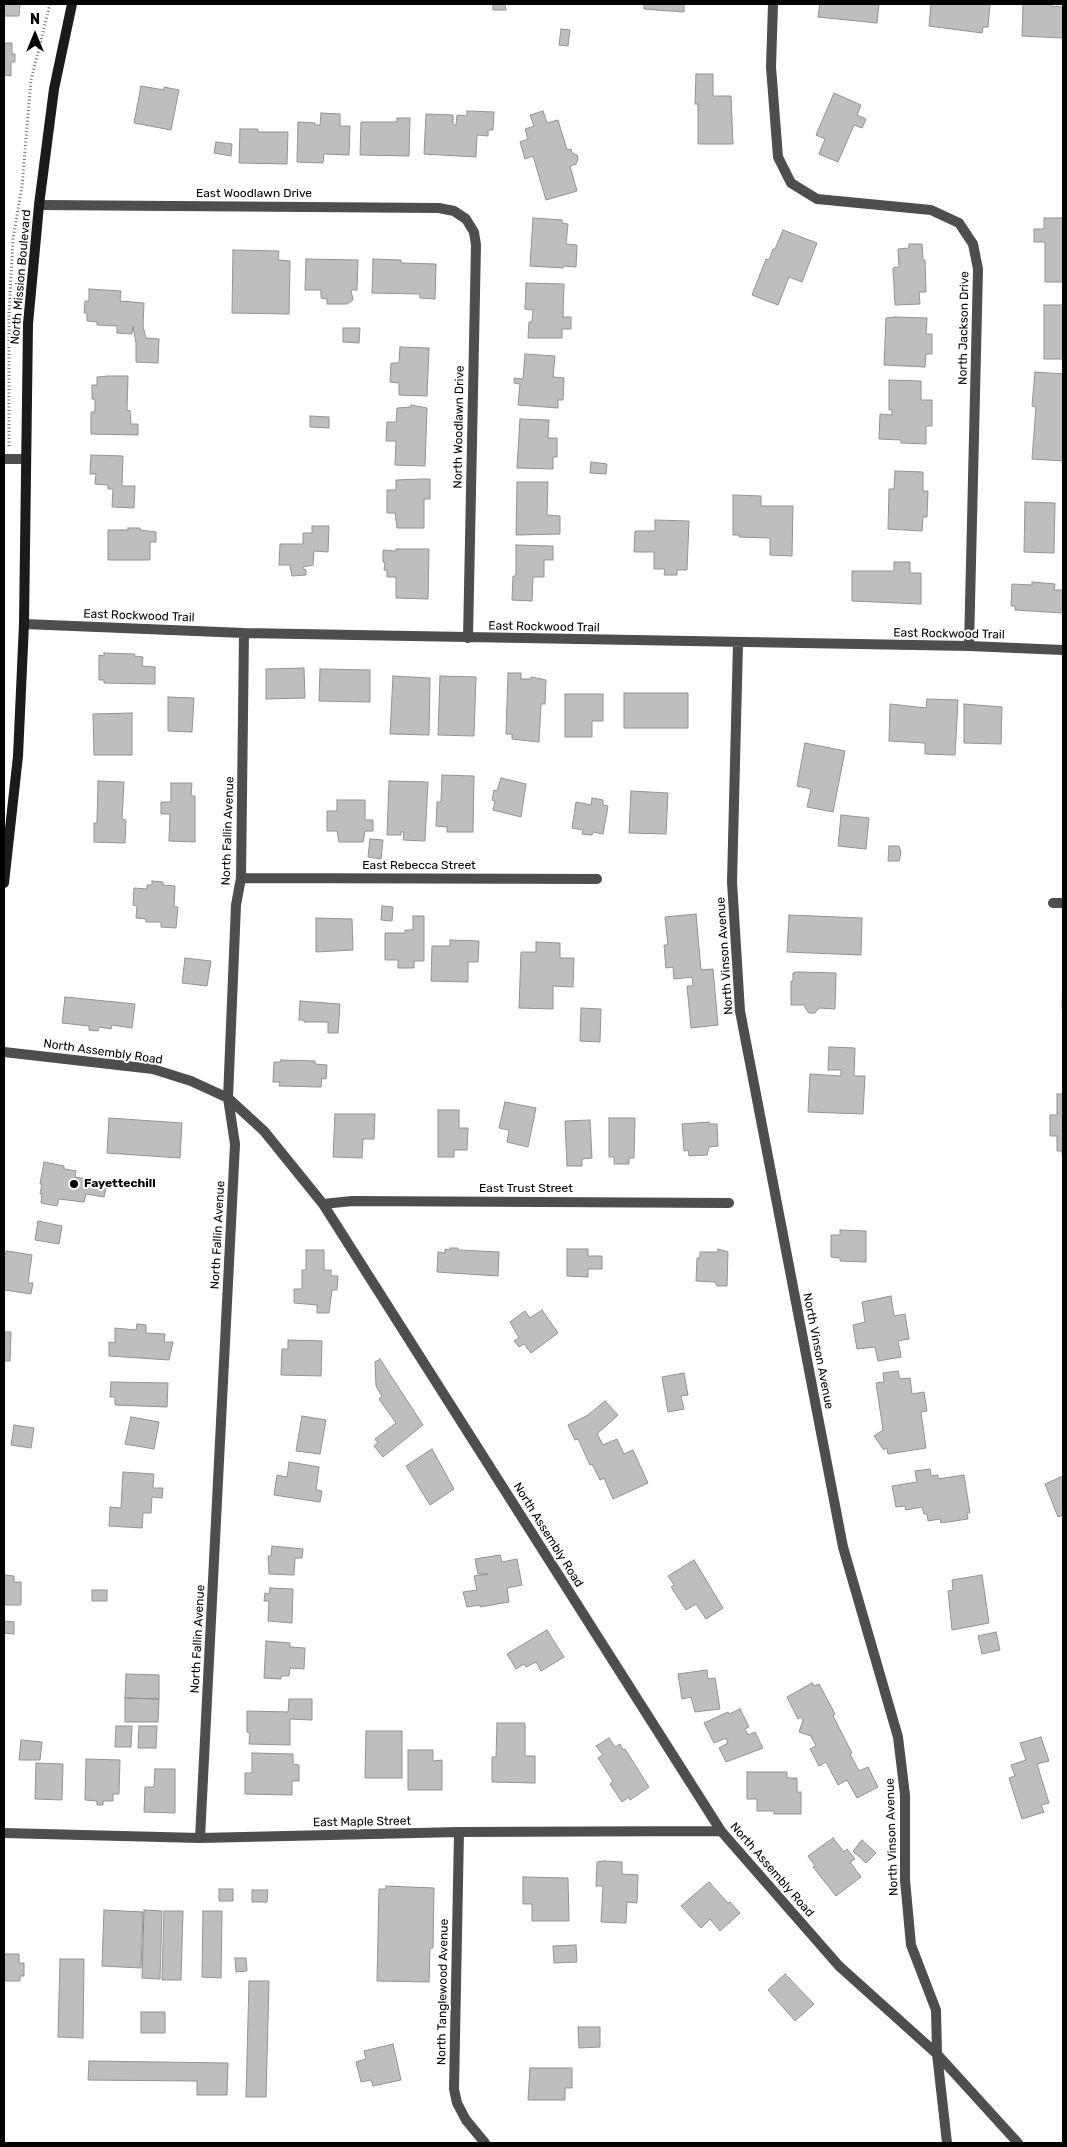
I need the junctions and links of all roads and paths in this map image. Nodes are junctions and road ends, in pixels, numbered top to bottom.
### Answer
1 (50, 4) edge
2 (72, 4) edge
3 (773, 4) edge
4 (39, 205) junction
5 (466, 220) joint
6 (8, 432) dead end
7 (4, 459) edge
8 (26, 459) junction
9 (24, 624) junction
10 (244, 633) junction
11 (468, 638) junction
12 (738, 643) junction
13 (969, 646) junction
14 (1063, 650) edge
15 (241, 878) junction
16 (597, 879) dead end
17 (4, 883) edge
18 (4, 1052) edge
19 (228, 1098) junction
20 (729, 1203) dead end
21 (324, 1204) junction
22 (721, 1831) junction
23 (459, 1832) junction
24 (4, 1833) edge
25 (200, 1838) junction
26 (937, 2054) junction
27 (485, 2143) edge
28 (947, 2143) edge
29 (1018, 2143) edge

1 - 6 path
2 - 4 main road, North Mission Boulevard
3 - 13 street, North Jackson Drive
4 - 5 street, East Woodlawn Drive
4 - 8 main road, North Mission Boulevard
5 - 11 street, North Woodlawn Drive
7 - 8 street
8 - 9 main road, North Mission Boulevard
9 - 10 street, East Rockwood Trail
9 - 17 main road, North Mission Boulevard
10 - 11 street, East Rockwood Trail
10 - 15 street, North Fallin Avenue
11 - 12 street, East Rockwood Trail
12 - 13 street, East Rockwood Trail
12 - 26 street, North Vinson Avenue
13 - 14 street, East Rockwood Trail
15 - 16 street, East Rebecca Street
15 - 19 street, North Fallin Avenue
18 - 19 street, North Assembly Road
19 - 21 street, North Assembly Road
19 - 25 street, North Fallin Avenue
20 - 21 street, East Trust Street
21 - 22 street, North Assembly Road
22 - 23 street, East Maple Street
22 - 26 street, North Assembly Road
23 - 25 street, East Maple Street
23 - 27 street, North Tanglewood Avenue
24 - 25 street, East Maple Street
26 - 28 street, North Vinson Avenue
26 - 29 street, North Assembly Road

